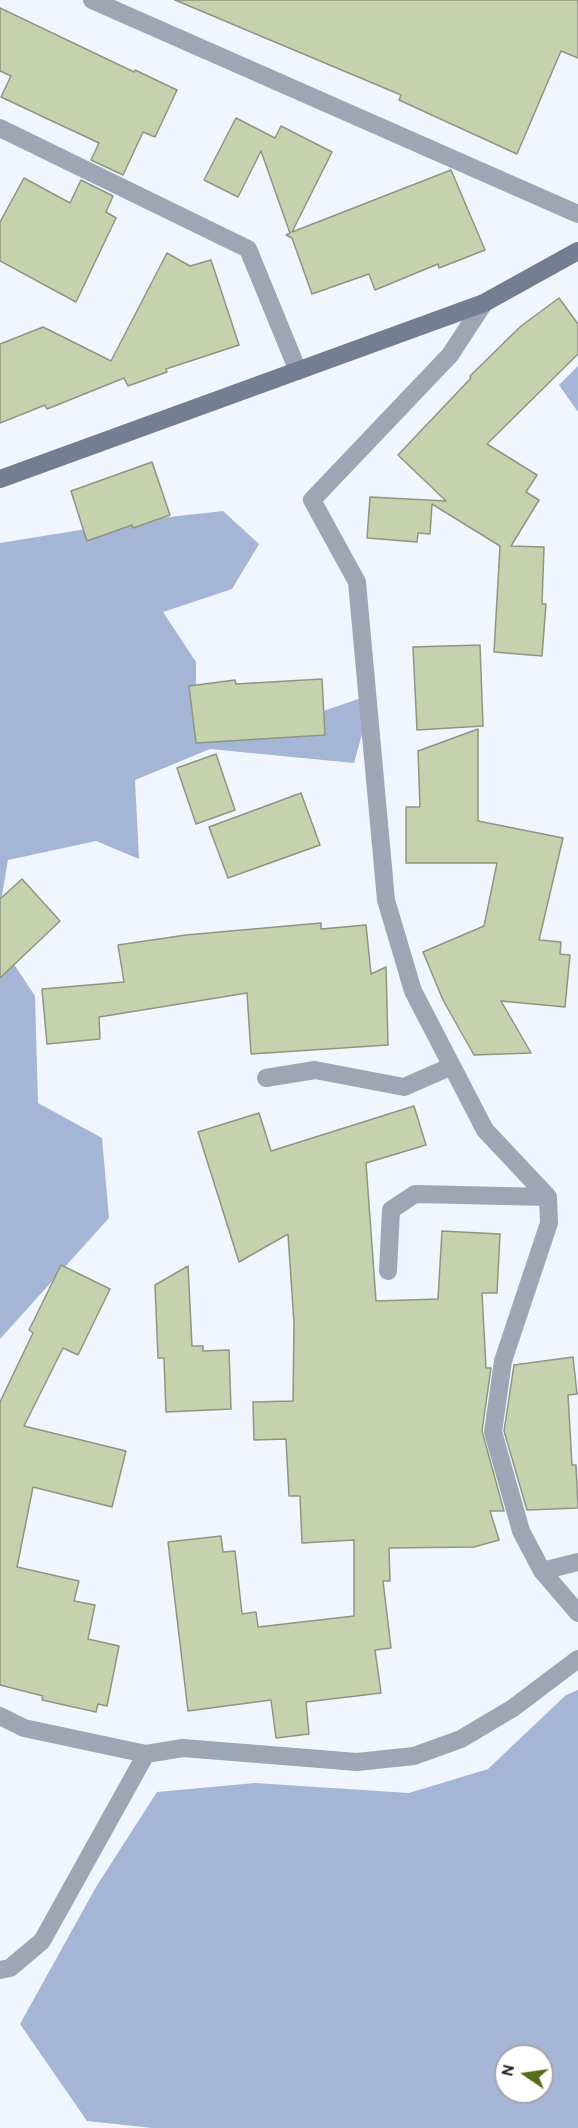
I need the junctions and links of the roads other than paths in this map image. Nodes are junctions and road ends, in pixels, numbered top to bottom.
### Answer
1 (92, 0) edge
2 (0, 128) edge
3 (578, 214) edge
4 (578, 251) edge
5 (484, 303) junction
6 (298, 371) junction
7 (0, 479) edge
8 (452, 1066) junction
9 (266, 1078) dead end
10 (548, 1197) junction
11 (388, 1271) dead end
12 (578, 1562) edge
13 (542, 1571) junction
14 (578, 1613) edge
15 (578, 1659) edge
16 (0, 1716) edge
17 (146, 1754) junction
18 (0, 1970) edge

1 - 3 street
2 - 6 street
4 - 5 street
5 - 6 street
5 - 8 street
6 - 7 street
8 - 9 street
8 - 10 street
10 - 11 street
10 - 13 street
12 - 13 street
13 - 14 street
15 - 17 street
16 - 17 street
17 - 18 street

